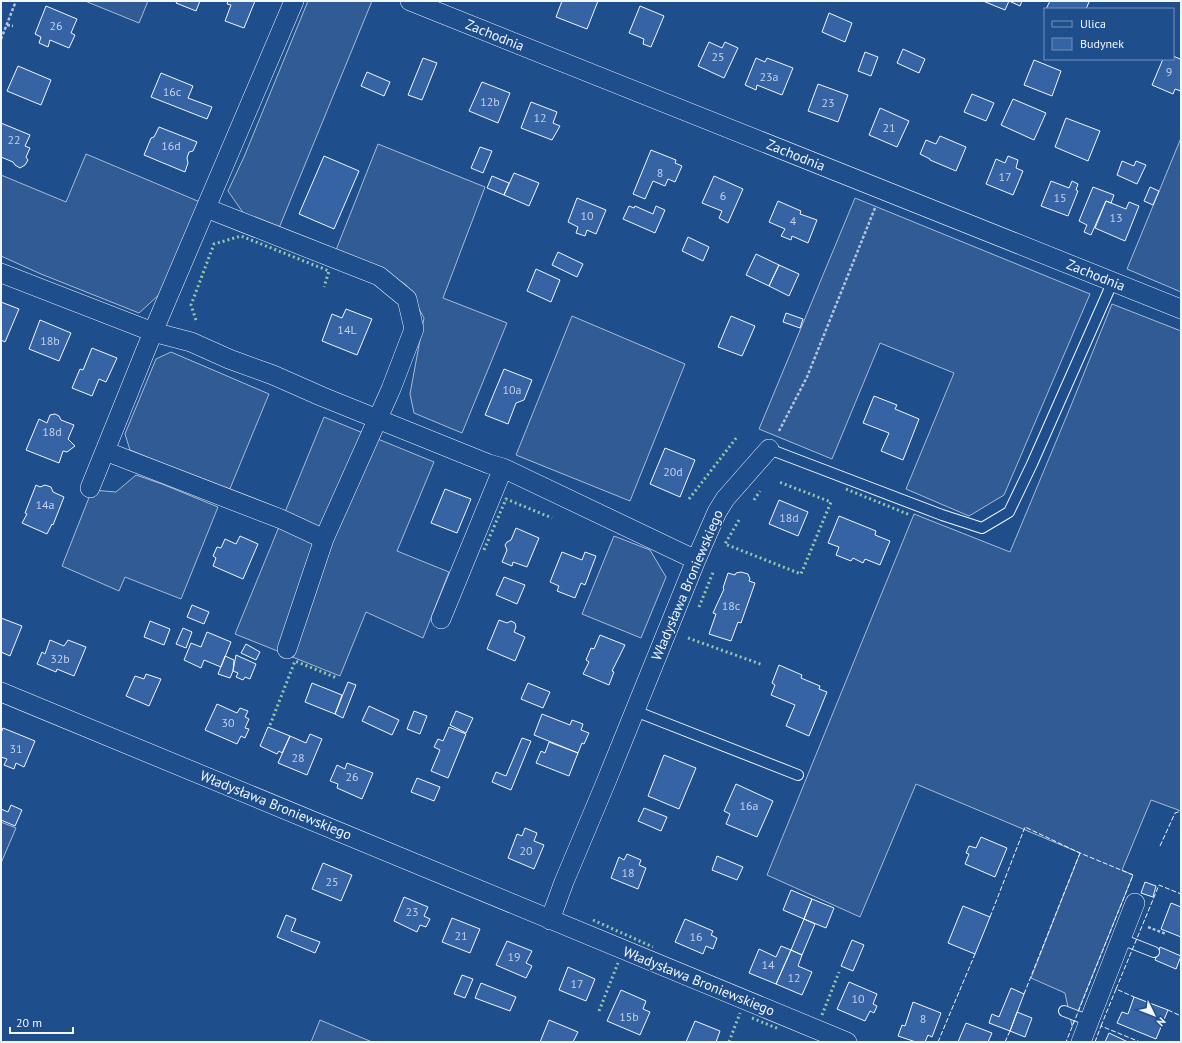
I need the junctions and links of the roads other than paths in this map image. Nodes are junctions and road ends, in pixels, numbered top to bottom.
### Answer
1 (294, 1) edge
2 (410, 1) edge
3 (206, 208) junction
4 (1, 273) edge
5 (1113, 281) junction
6 (1181, 309) edge
7 (153, 332) junction
8 (377, 419) junction
9 (769, 450) joint
10 (105, 451) junction
11 (503, 468) junction
12 (90, 488) dead end
13 (324, 539) junction
14 (696, 560) junction
15 (441, 619) dead end
16 (287, 649) dead end
17 (1, 692) edge
18 (635, 711) junction
19 (798, 776) dead end
20 (1135, 902) dead end
21 (550, 920) junction
22 (1121, 939) junction
23 (1154, 952) dead end
24 (1064, 1011) dead end
25 (1090, 1021) junction
26 (847, 1042) edge
27 (1081, 1042) edge

1 - 3 street
2 - 5 street, Zachodnia
3 - 7 street
3 - 8 street
4 - 7 street
5 - 6 street, Zachodnia
5 - 9 lane
7 - 8 street
7 - 10 street
8 - 11 street
8 - 13 street
9 - 14 street, Władysława Broniewskiego
10 - 12 street
10 - 13 street
11 - 14 street
11 - 15 street
13 - 16 street
14 - 18 street, Władysława Broniewskiego
17 - 21 street, Władysława Broniewskiego
18 - 19 lane
18 - 21 street, Władysława Broniewskiego
20 - 22 street
21 - 26 street, Władysława Broniewskiego
22 - 23 lane
22 - 25 street
24 - 25 lane
25 - 27 street

